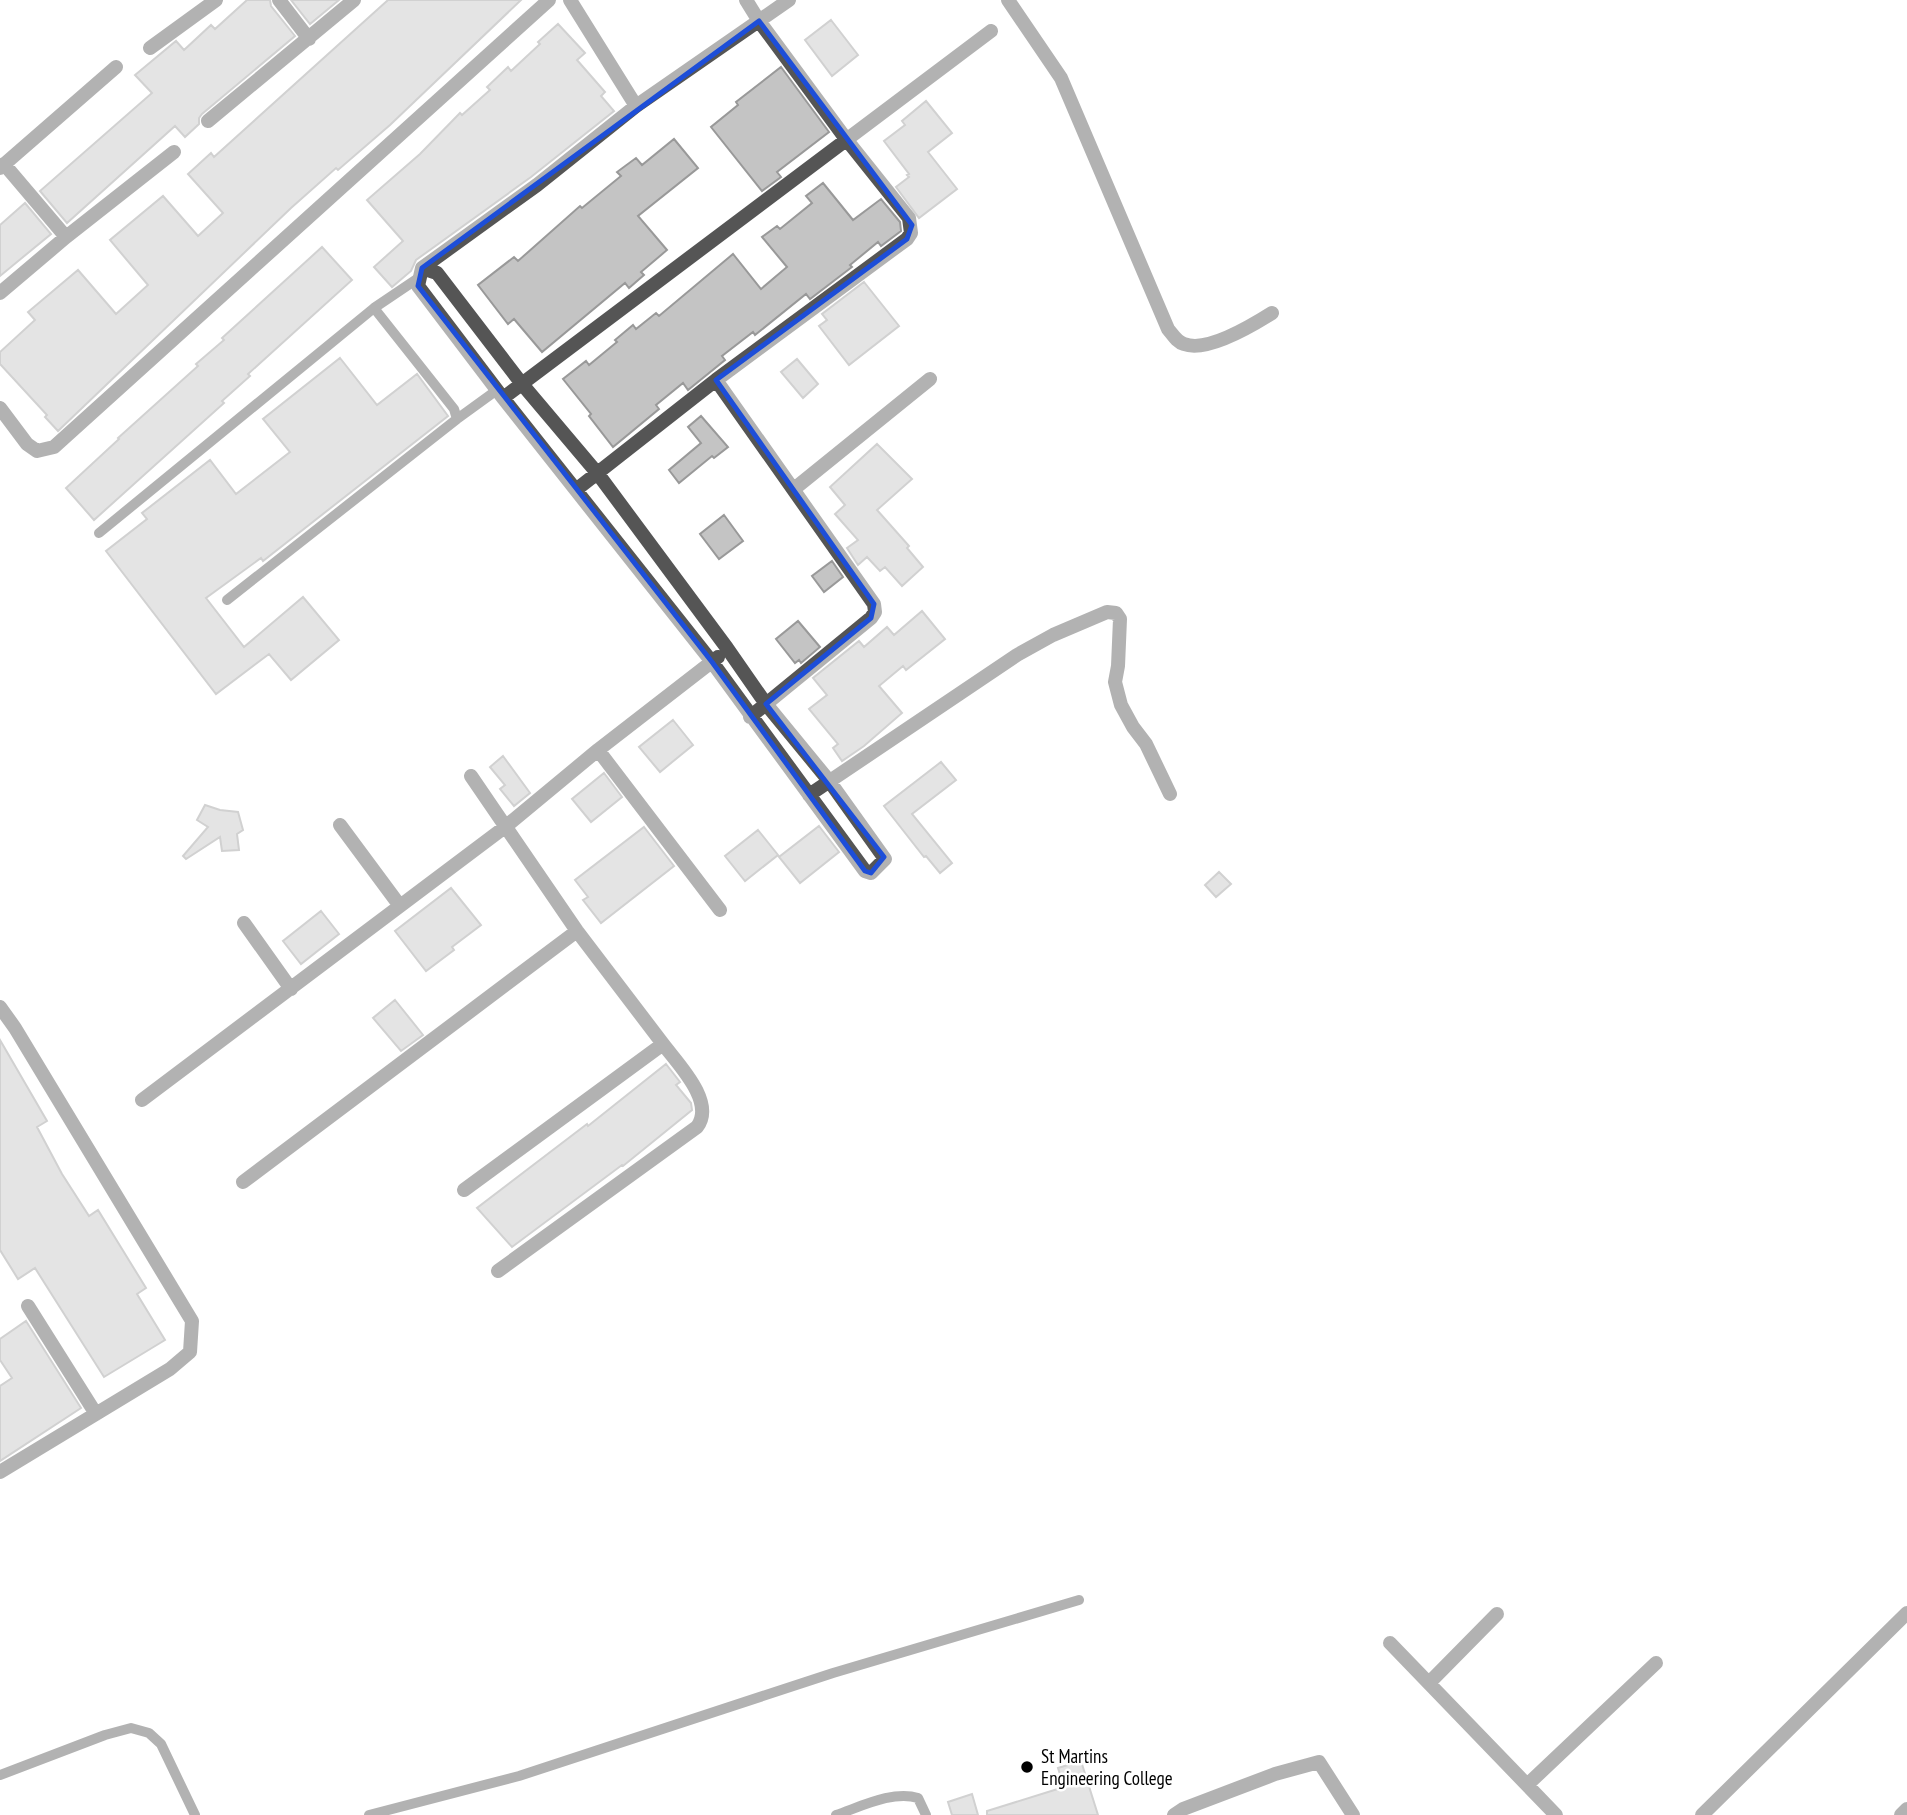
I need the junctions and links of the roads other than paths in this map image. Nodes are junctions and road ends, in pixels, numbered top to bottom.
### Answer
1 (216, 0) edge
2 (279, 0) edge
3 (355, 0) edge
4 (550, 0) edge
5 (570, 0) edge
6 (746, 0) edge
7 (789, 0) edge
8 (1008, 0) edge
9 (759, 21) junction
10 (991, 31) dead end
11 (309, 38) junction
12 (150, 48) dead end
13 (116, 67) dead end
14 (636, 106) junction
15 (208, 121) dead end
16 (846, 139) junction
17 (174, 152) dead end
18 (2, 166) edge
19 (66, 237) junction
20 (420, 277) junction
21 (0, 293) edge
22 (374, 308) junction
23 (1272, 313) dead end
24 (929, 379) dead end
25 (716, 380) junction
26 (522, 384) junction
27 (500, 394) junction
28 (0, 408) edge
29 (457, 419) junction
30 (598, 474) junction
31 (577, 489) junction
32 (794, 489) junction
33 (99, 533) dead end
34 (227, 600) dead end
35 (727, 648) junction
36 (712, 663) junction
37 (766, 704) junction
38 (750, 717) junction
39 (598, 750) junction
40 (471, 776) dead end
41 (830, 782) junction
42 (1170, 794) dead end
43 (809, 795) junction
44 (340, 825) dead end
45 (505, 827) junction
46 (400, 906) junction
47 (720, 910) dead end
48 (244, 923) dead end
49 (577, 932) junction
50 (291, 989) junction
51 (0, 1007) edge
52 (663, 1044) junction
53 (142, 1100) dead end
54 (243, 1182) dead end
55 (464, 1190) dead end
56 (498, 1271) dead end
57 (28, 1306) dead end
58 (96, 1414) junction
59 (0, 1472) edge
60 (1079, 1600) dead end
61 (1907, 1613) edge
62 (1497, 1614) dead end
63 (1390, 1643) dead end
64 (1656, 1663) dead end
65 (1429, 1683) junction
66 (0, 1775) edge
67 (1527, 1785) junction
68 (1907, 1809) edge
69 (195, 1815) edge
70 (369, 1815) edge
71 (836, 1815) edge
72 (926, 1815) edge
73 (1174, 1815) edge
74 (1353, 1815) edge
75 (1556, 1815) edge
76 (1702, 1815) edge
77 (1901, 1815) edge

1 - 12 street
2 - 11 street
3 - 11 street
4 - 28 street
5 - 14 street
6 - 9 street
7 - 9 street
8 - 23 street
9 - 14 street
9 - 16 street
10 - 16 street
11 - 15 street
13 - 18 street
14 - 20 street
16 - 25 street
16 - 26 street
17 - 19 street
18 - 19 street
19 - 21 street
20 - 22 lane
20 - 26 street
20 - 27 street
22 - 29 lane
22 - 33 lane
24 - 32 street
25 - 30 street
25 - 32 street
26 - 27 street
26 - 30 street
27 - 29 lane
27 - 31 street
29 - 34 lane
30 - 31 street
30 - 35 street
31 - 36 street
32 - 37 street
35 - 36 street
35 - 37 street
36 - 38 street
36 - 39 street
37 - 38 street
37 - 41 street
38 - 43 street
39 - 45 street
39 - 47 street
40 - 45 street
41 - 42 street
41 - 43 street
41 - 43 street
44 - 46 street
45 - 46 street
45 - 49 street
46 - 50 street
48 - 50 street
49 - 52 street
49 - 54 street
50 - 53 street
51 - 58 street
52 - 55 street
52 - 56 street
57 - 58 street
58 - 59 street
60 - 70 lane
61 - 76 street
62 - 65 street
63 - 65 street
64 - 67 street
65 - 67 street
66 - 69 lane
67 - 75 street
68 - 77 street
71 - 72 lane
73 - 74 street

